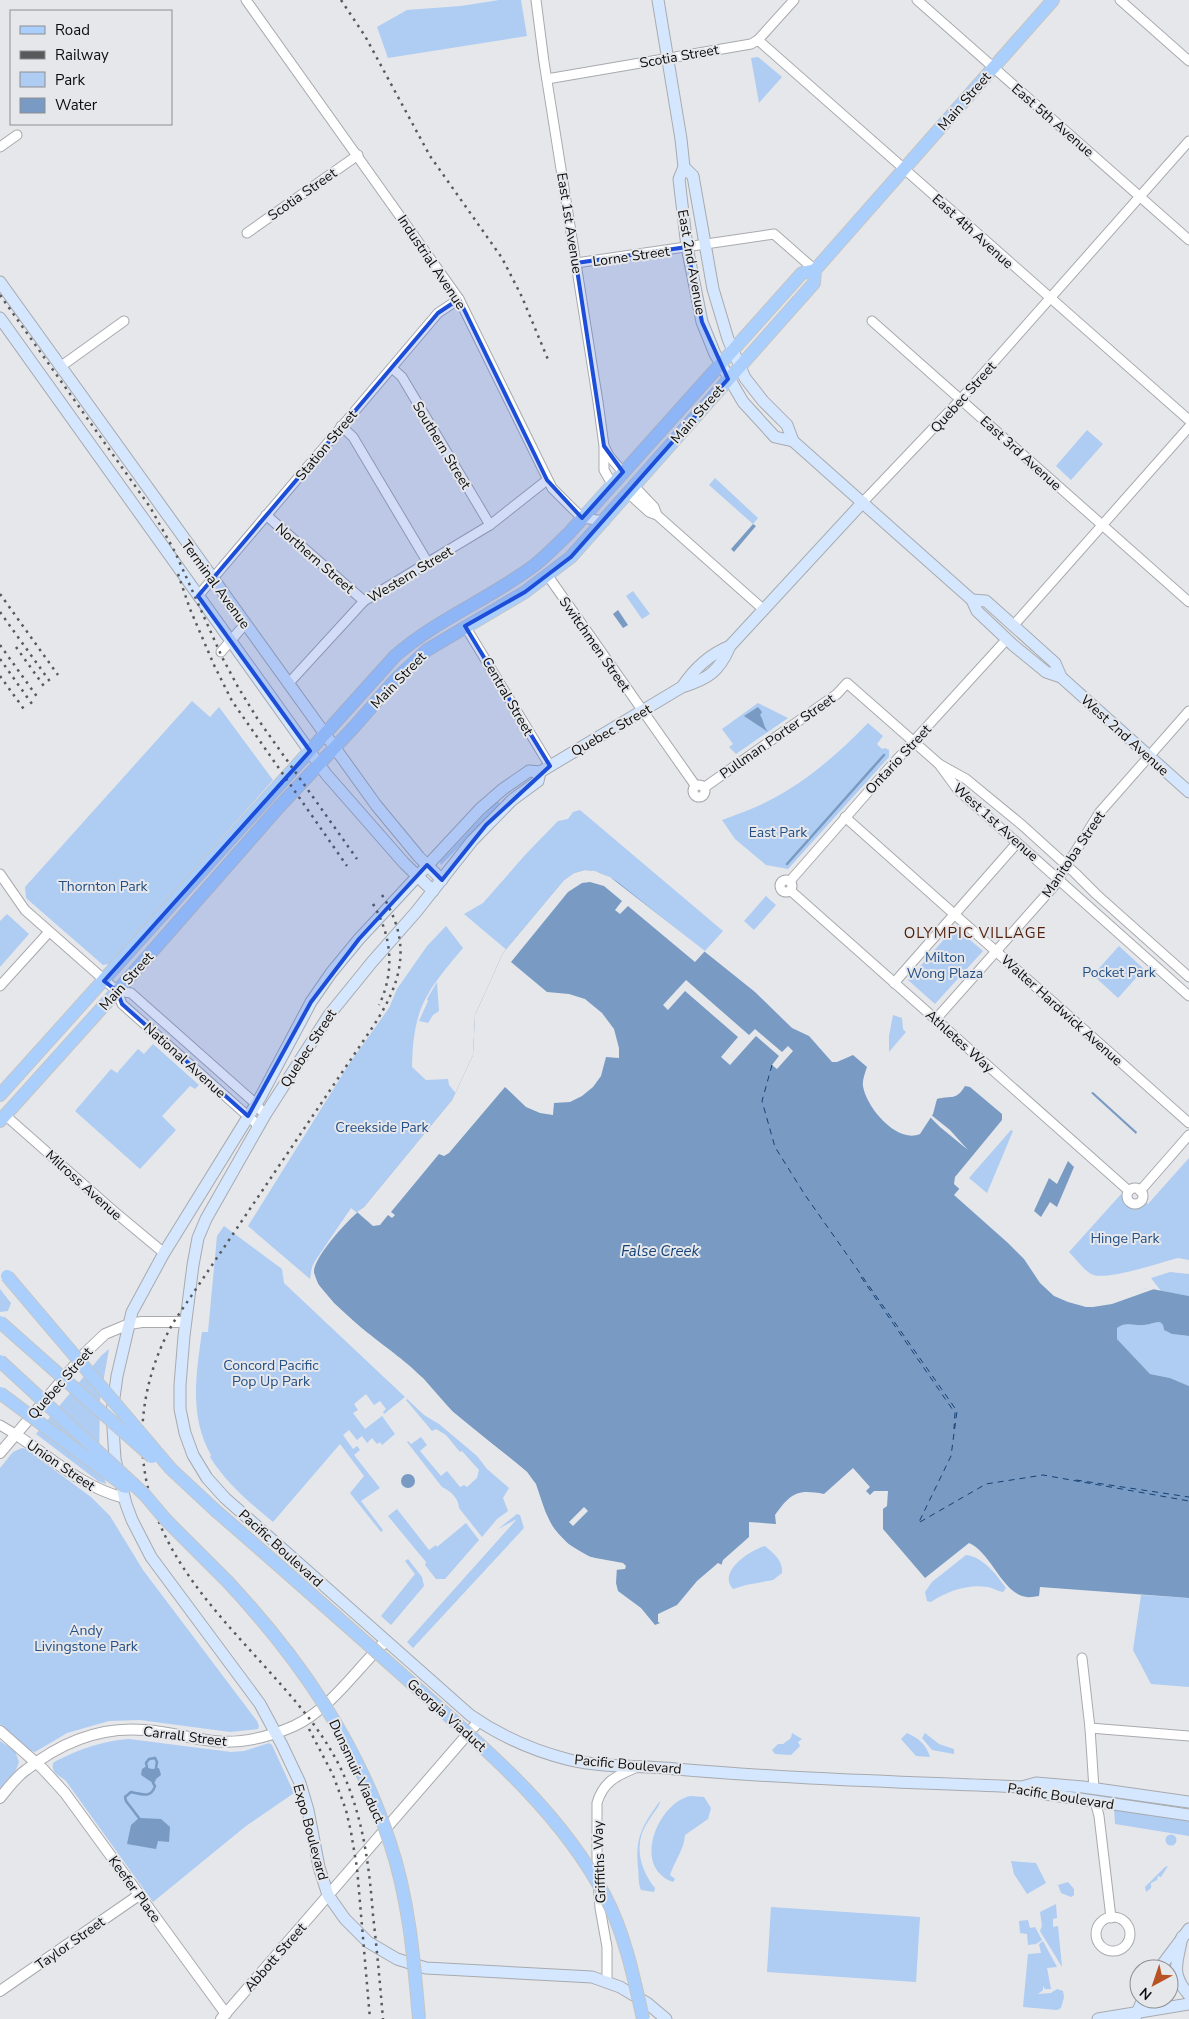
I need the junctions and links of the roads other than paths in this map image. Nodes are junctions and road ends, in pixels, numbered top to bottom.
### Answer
1 (246, 0) edge
2 (536, 0) edge
3 (658, 0) edge
4 (794, 0) edge
5 (917, 0) edge
6 (1053, 0) edge
7 (1120, 0) edge
8 (758, 40) junction
9 (667, 58) junction
10 (1189, 61) edge
11 (993, 68) junction
12 (547, 79) junction
13 (16, 135) dead end
14 (1189, 141) edge
15 (0, 146) edge
16 (358, 155) junction
17 (684, 167) junction
18 (904, 169) junction
19 (1140, 197) junction
20 (247, 233) dead end
21 (1189, 240) edge
22 (706, 244) junction
23 (687, 247) junction
24 (576, 263) junction
25 (815, 270) junction
26 (0, 282) edge
27 (459, 299) junction
28 (1050, 299) junction
29 (0, 318) edge
30 (872, 320) dead end
31 (124, 321) dead end
32 (732, 350) junction
33 (720, 363) junction
34 (60, 367) junction
35 (740, 367) junction
36 (392, 368) junction
37 (728, 379) junction
38 (961, 399) junction
39 (1189, 420) edge
40 (341, 426) junction
41 (1189, 426) edge
42 (793, 441) junction
43 (604, 446) junction
44 (623, 472) junction
45 (547, 480) junction
46 (612, 484) junction
47 (631, 490) junction
48 (863, 502) junction
49 (266, 515) junction
50 (582, 518) junction
51 (605, 521) junction
52 (490, 525) junction
53 (1102, 525) junction
54 (428, 563) junction
55 (548, 576) junction
56 (213, 579) junction
57 (198, 596) junction
58 (972, 600) junction
59 (364, 601) junction
60 (1189, 602) edge
61 (764, 610) junction
62 (245, 624) junction
63 (465, 626) junction
64 (1013, 626) junction
65 (1007, 639) junction
66 (231, 641) junction
67 (221, 652) dead end
68 (1061, 677) junction
69 (288, 684) junction
70 (642, 711) junction
71 (1189, 711) edge
72 (325, 734) junction
73 (914, 742) junction
74 (335, 747) junction
75 (310, 751) junction
76 (1148, 756) junction
77 (319, 764) junction
78 (939, 764) junction
79 (545, 769) junction
80 (700, 786) joint
81 (1189, 792) edge
82 (845, 817) junction
83 (1017, 843) junction
84 (427, 865) junction
85 (1066, 865) junction
86 (0, 874) edge
87 (418, 876) junction
88 (1058, 878) junction
89 (442, 880) junction
90 (433, 891) junction
91 (791, 891) joint
92 (955, 914) junction
93 (49, 932) junction
94 (997, 952) junction
95 (1189, 977) edge
96 (104, 981) junction
97 (894, 983) junction
98 (0, 986) edge
99 (117, 991) junction
100 (1189, 996) edge
101 (936, 1019) junction
102 (0, 1095) edge
103 (256, 1104) junction
104 (248, 1116) junction
105 (3, 1118) edge
106 (262, 1120) junction
107 (1189, 1122) edge
108 (1189, 1135) edge
109 (1129, 1191) junction
110 (1140, 1191) junction
111 (164, 1253) junction
112 (3, 1272) edge
113 (0, 1322) edge
114 (186, 1322) junction
115 (128, 1324) junction
116 (0, 1361) edge
117 (0, 1393) edge
118 (0, 1425) edge
119 (15, 1434) junction
120 (0, 1453) edge
121 (171, 1469) junction
122 (124, 1498) junction
123 (166, 1520) junction
124 (386, 1641) junction
125 (1082, 1658) dead end
126 (479, 1721) junction
127 (1090, 1728) junction
128 (0, 1731) edge
129 (275, 1732) junction
130 (1189, 1736) edge
131 (36, 1763) junction
132 (640, 1765) junction
133 (1021, 1787) junction
134 (1100, 1789) junction
135 (0, 1798) edge
136 (1095, 1801) junction
137 (1189, 1802) edge
138 (1189, 1815) edge
139 (139, 1895) junction
140 (328, 1895) junction
141 (1110, 1918) dead end
142 (1186, 1933) edge
143 (1166, 1959) edge
144 (607, 1981) junction
145 (0, 1991) edge
146 (1189, 1996) edge
147 (1189, 2004) edge
148 (1136, 2016) edge
149 (226, 2017) edge
150 (419, 2019) edge
151 (643, 2019) edge
152 (666, 2019) edge
153 (1098, 2019) edge

1 - 16 street, Industrial Avenue
2 - 12 street, East 1st Avenue
3 - 9 main road, East 2nd Avenue
4 - 8 street
5 - 11 street, East 5th Avenue
6 - 11 main road, Main Street
7 - 10 street
8 - 9 street, Scotia Street
8 - 18 street, East 4th Avenue
9 - 12 street, Scotia Street
9 - 17 main road, East 2nd Avenue
11 - 18 main road, Main Street
11 - 19 street, East 5th Avenue
12 - 24 street, East 1st Avenue
13 - 15 street
14 - 19 street, Quebec Street
16 - 20 street, Scotia Street
16 - 27 street, Industrial Avenue
17 - 22 main road, East 2nd Avenue
17 - 23 main road, East 2nd Avenue
18 - 25 main road, Main Street
18 - 28 street, East 4th Avenue
19 - 21 street, East 5th Avenue
19 - 28 street, Quebec Street
22 - 23 street, Lorne Street
22 - 25 street, Lorne Street
22 - 32 main road, East 2nd Avenue
23 - 24 street, Lorne Street
23 - 33 main road, East 2nd Avenue
24 - 43 street, East 1st Avenue
25 - 32 main road, Main Street
25 - 35 main road, Main Street
26 - 34 main road, Terminal Avenue
27 - 36 street, Station Street
27 - 45 street, Industrial Avenue
28 - 38 street, Quebec Street
28 - 39 street, East 4th Avenue
29 - 57 main road, Terminal Avenue
30 - 38 street, East 3rd Avenue
31 - 34 street
32 - 33 main road, Main Street
32 - 35 main road, East 2nd Avenue
33 - 37 main road, East 2nd Avenue
33 - 44 main road, Main Street
34 - 56 main road, Terminal Avenue
35 - 37 main road, Main Street
35 - 42 main road, East 2nd Avenue
36 - 40 street, Station Street
36 - 52 street, Southern Street
37 - 42 main road, East 2nd Avenue
37 - 47 main road, Main Street
38 - 48 street, Quebec Street
38 - 53 street, East 3rd Avenue
40 - 49 street, Station Street
40 - 54 street
41 - 53 street
42 - 48 main road, East 2nd Avenue
43 - 44 street, East 1st Avenue
43 - 46 street, East 1st Avenue
44 - 46 main road, Main Street
45 - 50 street, Industrial Avenue
45 - 52 street, Western Street
46 - 50 main road, Main Street
47 - 51 main road, Main Street
47 - 61 street
48 - 58 main road, East 2nd Avenue
48 - 61 main road, Quebec Street
49 - 56 street, Station Street
49 - 59 street, Northern Street
50 - 51 street
50 - 72 main road, Main Street
51 - 55 main road, Main Street
52 - 54 street, Western Street
53 - 60 street, East 3rd Avenue
53 - 64 street
54 - 59 street, Western Street
55 - 63 main road, Main Street
55 - 70 street, Switchmen Street
56 - 57 street, Station Street
56 - 62 main road, Terminal Avenue
57 - 66 main road, Terminal Avenue
58 - 64 main road, East 2nd Avenue
58 - 65 main road, East 2nd Avenue
59 - 69 street, Western Street
61 - 70 main road, Quebec Street
62 - 66 street
62 - 69 main road, Terminal Avenue
63 - 74 main road, Main Street
63 - 79 street, Central Street
64 - 68 main road, West 2nd Avenue
65 - 68 main road, West 2nd Avenue
65 - 73 street, Ontario Street
66 - 67 street
66 - 75 main road, Terminal Avenue
68 - 76 main road, West 2nd Avenue
69 - 72 main road, Terminal Avenue
70 - 79 main road, Quebec Street
70 - 80 street, Switchmen Street
71 - 76 street, Manitoba Street
72 - 74 main road, Terminal Avenue
72 - 75 main road, Main Street
73 - 78 street
73 - 80 street, Pullman Porter Street
73 - 82 street, Ontario Street
74 - 77 main road, Main Street
74 - 84 main road, Terminal Avenue
75 - 77 main road, Terminal Avenue
75 - 96 main road, Main Street
76 - 81 main road, West 2nd Avenue
76 - 85 street, Manitoba Street
77 - 87 main road, Terminal Avenue
77 - 99 main road, Main Street
78 - 83 street, West 1st Avenue
78 - 85 street, West 1st Avenue
79 - 84 main road, Quebec Street
79 - 89 main road, Quebec Street
82 - 91 street, Ontario Street
82 - 92 street, Walter Hardwick Avenue
83 - 88 street, West 1st Avenue
83 - 92 street
84 - 87 main road, Quebec Street
84 - 89 main road, Terminal Avenue
85 - 88 street, Manitoba Street
85 - 95 street, West 1st Avenue
86 - 93 street, National Avenue
87 - 90 main road, Terminal Avenue
87 - 103 main road, Quebec Street
88 - 94 street, Manitoba Street
88 - 100 street, West 1st Avenue
89 - 90 main road, Quebec Street
90 - 106 main road, Quebec Street
91 - 97 street, Athletes Way
92 - 94 street, Walter Hardwick Avenue
92 - 97 street
93 - 96 street, National Avenue
93 - 98 street
94 - 101 street, Manitoba Street
94 - 107 street, Walter Hardwick Avenue
96 - 99 street, National Avenue
96 - 102 main road, Main Street
97 - 101 street, Athletes Way
99 - 103 street, National Avenue
99 - 104 street, National Avenue
99 - 105 main road, Main Street
101 - 109 street, Athletes Way
103 - 104 main road, Quebec Street
103 - 106 street, National Avenue
104 - 106 street, National Avenue
104 - 111 main road, Quebec Street
105 - 111 street, Milross Avenue
106 - 114 main road, Quebec Street
108 - 110 street
109 - 110 street
109 - 110 street
111 - 115 main road, Quebec Street
112 - 121 main road, bridge
113 - 121 main road, bridge
114 - 115 street, Quebec Street
114 - 124 main road, Pacific Boulevard
115 - 119 street, Quebec Street
115 - 122 main road, Expo Boulevard
116 - 123 main road, bridge
117 - 123 main road, bridge
118 - 119 street, Union Street
119 - 120 street, Quebec Street
119 - 122 street, Union Street
121 - 151 main road, Georgia Viaduct, bridge
122 - 129 main road, Expo Boulevard
123 - 150 main road, Dunsmuir Viaduct, bridge
124 - 126 main road, Pacific Boulevard
124 - 129 street, Carrall Street
125 - 127 street
126 - 132 main road, Pacific Boulevard
126 - 140 street, Abbott Street
127 - 130 street
127 - 134 street
128 - 131 street, Keefer Place
129 - 131 street, Carrall Street
129 - 140 main road, Expo Boulevard
131 - 135 street, Carrall Street
131 - 139 street, Keefer Place
132 - 133 main road, Pacific Boulevard
132 - 144 street, Griffiths Way
133 - 134 main road
133 - 136 main road, Pacific Boulevard
134 - 137 main road
136 - 138 main road, Pacific Boulevard
136 - 141 street
139 - 145 street, Taylor Street
139 - 149 street, Keefer Place
140 - 144 main road, Expo Boulevard
140 - 149 street, Abbott Street
142 - 143 main road
142 - 146 main road
144 - 152 main road, Expo Boulevard
147 - 148 main road
148 - 153 main road

